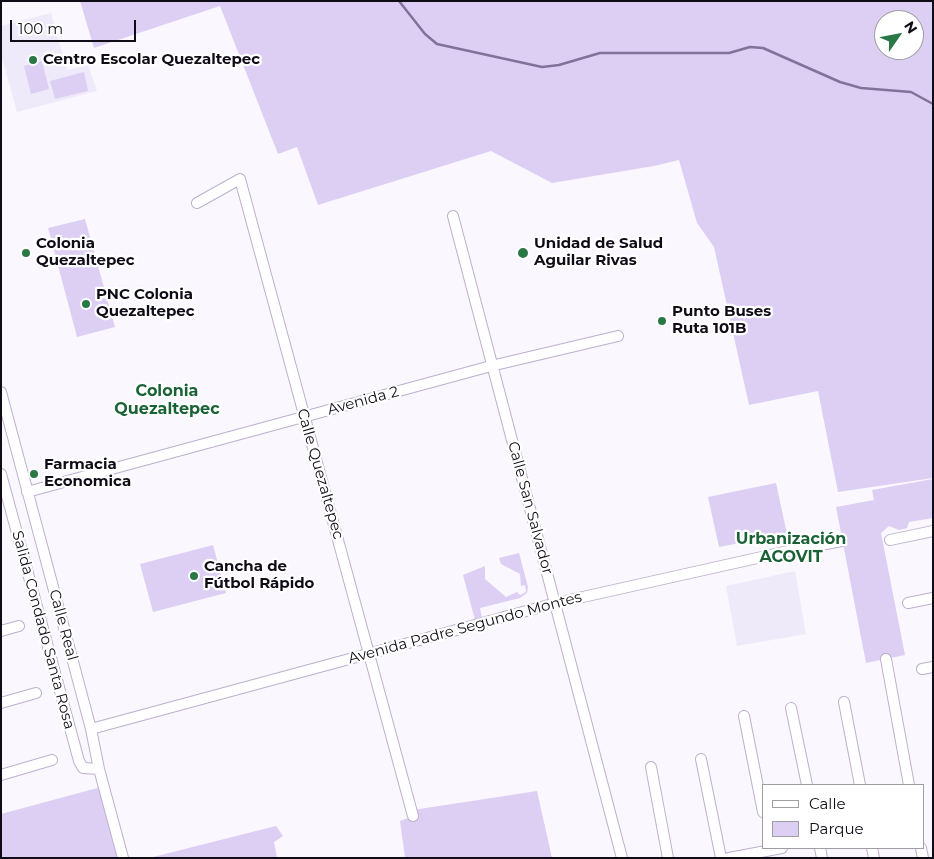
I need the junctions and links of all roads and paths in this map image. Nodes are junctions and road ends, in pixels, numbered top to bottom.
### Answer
1 (197, 203) dead end
2 (452, 216) dead end
3 (616, 336) dead end
4 (491, 366) junction
5 (1, 392) edge
6 (304, 417) junction
7 (1, 474) edge
8 (27, 492) junction
9 (933, 532) edge
10 (890, 540) dead end
11 (842, 541) dead end
12 (933, 598) edge
13 (556, 603) junction
14 (908, 603) dead end
15 (19, 626) dead end
16 (1, 631) edge
17 (371, 654) junction
18 (886, 659) dead end
19 (933, 667) edge
20 (922, 670) dead end
21 (36, 693) dead end
22 (844, 702) dead end
23 (1, 703) edge
24 (791, 708) dead end
25 (744, 716) dead end
26 (91, 729) junction
27 (701, 759) dead end
28 (52, 760) dead end
29 (651, 767) dead end
30 (99, 769) junction
31 (1, 775) edge
32 (807, 784) edge
33 (860, 784) edge
34 (910, 784) edge
35 (762, 807) edge
36 (413, 816) dead end
37 (770, 852) edge
38 (123, 858) edge
39 (622, 858) edge
40 (668, 858) edge
41 (721, 858) edge
42 (729, 858) edge

1 - 6 street, Calle Quezaltepec
2 - 4 street, Calle San Salvador
3 - 4 street, Avenida 2
4 - 6 street, Avenida 2
4 - 13 street, Calle San Salvador
5 - 8 street, Calle Real
6 - 8 street, Avenida 2
6 - 17 street, Calle Quezaltepec
7 - 30 street, Salida Condado Santa Rosa
8 - 26 street, Calle Real
9 - 10 street
11 - 13 street, Avenida Padre Segundo Montes
12 - 14 street
13 - 17 street, Avenida Padre Segundo Montes
13 - 39 street, Calle San Salvador
15 - 16 street
17 - 26 street, Avenida Padre Segundo Montes
17 - 36 street, Calle Quezaltepec
18 - 34 street
19 - 20 street
21 - 23 street
22 - 33 street
24 - 32 street
25 - 35 street
26 - 30 street, Calle Real
27 - 41 street
28 - 31 street
29 - 40 street
30 - 38 street, Calle Real
37 - 42 street

